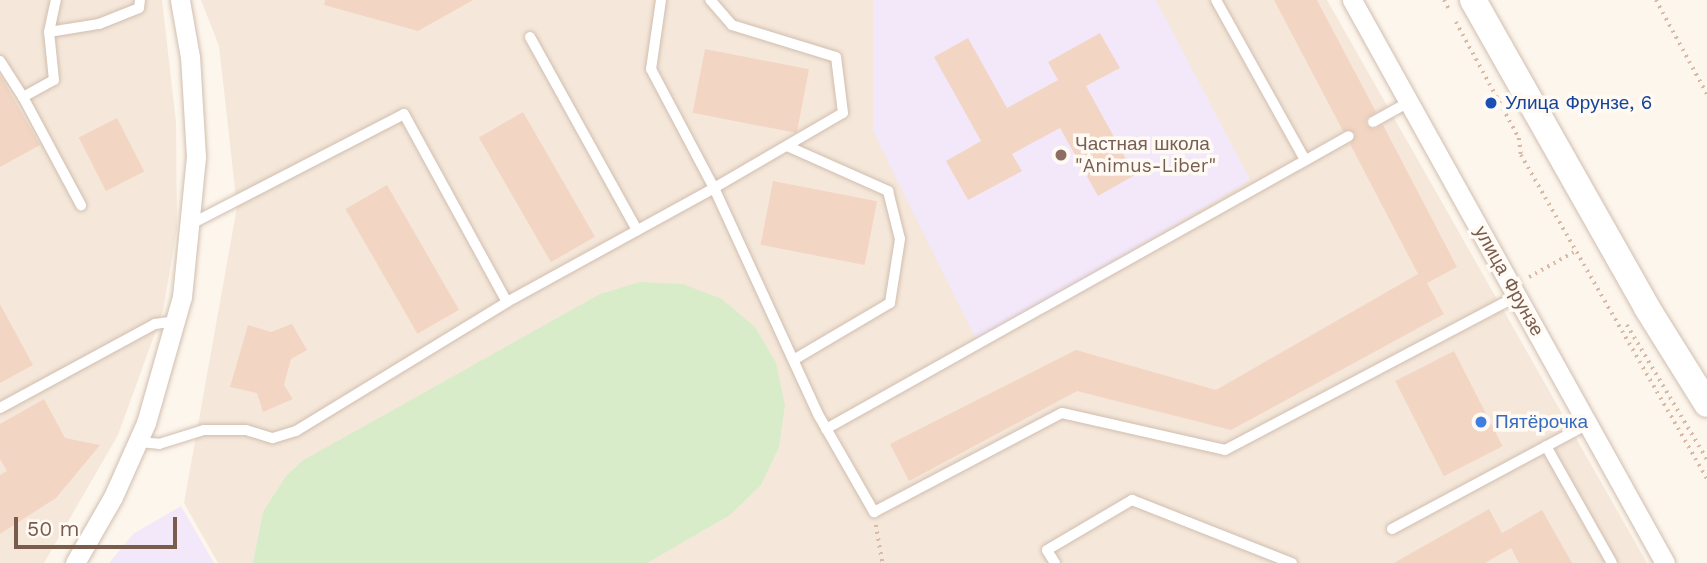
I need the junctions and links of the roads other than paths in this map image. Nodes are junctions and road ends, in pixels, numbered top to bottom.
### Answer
1 (56, 0) edge
2 (140, 0) edge
3 (180, 0) edge
4 (661, 0) edge
5 (710, 0) edge
6 (1216, 0) edge
7 (1352, 0) edge
8 (1460, 4) edge
9 (49, 32) junction
10 (530, 37) dead end
11 (0, 61) edge
12 (23, 97) junction
13 (1409, 102) junction
14 (1373, 122) dead end
15 (1349, 135) dead end
16 (787, 146) junction
17 (1305, 160) junction
18 (714, 188) junction
19 (81, 205) dead end
20 (193, 223) junction
21 (637, 230) junction
22 (1514, 291) junction
23 (507, 302) junction
24 (177, 321) junction
25 (795, 359) junction
26 (1707, 404) edge
27 (0, 408) edge
28 (1588, 424) junction
29 (826, 429) junction
30 (138, 442) junction
31 (1546, 446) junction
32 (1392, 529) dead end
33 (75, 563) edge
34 (1055, 563) edge
35 (1292, 563) edge
36 (1612, 563) edge
37 (1665, 563) edge

1 - 9 lane
2 - 9 lane
3 - 20 street
4 - 18 lane
5 - 16 lane
6 - 17 lane
7 - 13 street, улица Фрунзе
8 - 26 main road
9 - 12 lane
10 - 21 lane
11 - 12 lane
12 - 19 lane
13 - 14 lane
13 - 22 street, улица Фрунзе
15 - 17 lane
16 - 18 lane
16 - 25 lane
17 - 29 lane
18 - 21 lane
18 - 25 lane
20 - 23 lane
20 - 24 street
21 - 23 lane
22 - 28 street, улица Фрунзе
22 - 29 lane
23 - 30 lane
24 - 27 lane
24 - 30 street
25 - 29 lane
28 - 31 lane
28 - 37 street, улица Фрунзе
30 - 33 street
31 - 32 lane
31 - 36 lane
34 - 35 lane

